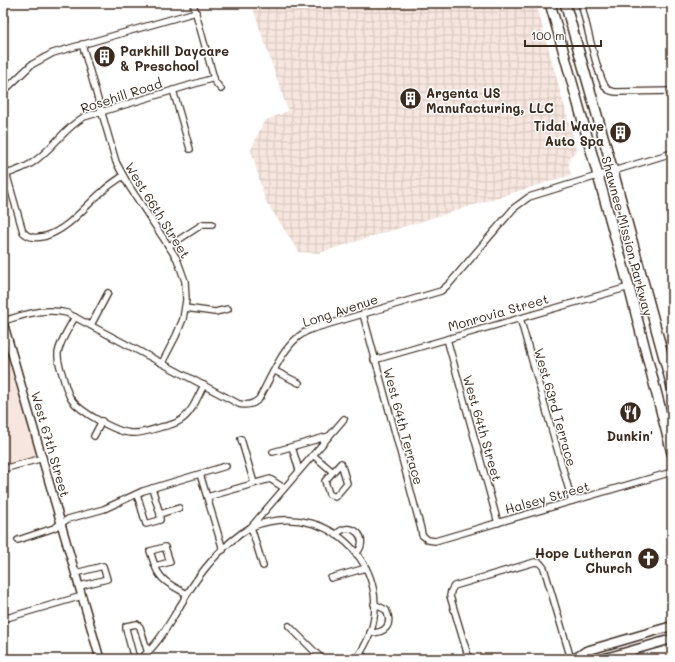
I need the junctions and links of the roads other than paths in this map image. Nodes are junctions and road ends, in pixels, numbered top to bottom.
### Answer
1 (193, 3) edge
2 (550, 3) edge
3 (555, 3) edge
4 (581, 3) edge
5 (566, 6) edge
6 (196, 12) junction
7 (553, 14) junction
8 (3, 15) edge
9 (3, 23) edge
10 (574, 32) junction
11 (82, 44) junction
12 (214, 78) junction
13 (221, 88) dead end
14 (173, 90) junction
15 (672, 91) edge
16 (3, 92) edge
17 (101, 111) junction
18 (190, 149) dead end
19 (672, 153) edge
20 (3, 162) edge
21 (613, 171) junction
22 (5, 174) edge
23 (598, 175) junction
24 (123, 176) junction
25 (212, 224) dead end
26 (169, 246) junction
27 (629, 287) junction
28 (108, 292) dead end
29 (185, 308) junction
30 (228, 309) dead end
31 (362, 314) junction
32 (75, 317) junction
33 (520, 318) junction
34 (3, 321) edge
35 (91, 325) junction
36 (447, 339) junction
37 (374, 360) junction
38 (162, 363) junction
39 (275, 371) junction
40 (299, 383) dead end
41 (204, 385) junction
42 (672, 387) edge
43 (344, 419) dead end
44 (102, 421) junction
45 (94, 436) dead end
46 (330, 436) junction
47 (241, 439) dead end
48 (292, 447) junction
49 (273, 452) dead end
50 (672, 453) edge
51 (313, 454) junction
52 (43, 458) junction
53 (226, 466) dead end
54 (3, 469) edge
55 (299, 470) junction
56 (333, 472) junction
57 (672, 472) edge
58 (200, 474) junction
59 (254, 483) junction
60 (152, 488) junction
61 (284, 488) junction
62 (137, 494) junction
63 (207, 497) junction
64 (572, 501) junction
65 (179, 508) dead end
66 (160, 514) junction
67 (498, 523) junction
68 (62, 524) junction
69 (251, 527) junction
70 (336, 535) junction
71 (18, 540) dead end
72 (428, 540) joint
73 (222, 550) junction
74 (356, 554) junction
75 (155, 566) dead end
76 (263, 566) dead end
77 (366, 568) junction
78 (76, 573) junction
79 (331, 578) dead end
80 (80, 586) junction
81 (187, 594) junction
82 (82, 596) junction
83 (374, 604) junction
84 (3, 618) edge
85 (289, 626) dead end
86 (672, 626) edge
87 (370, 633) junction
88 (628, 639) junction
89 (672, 639) edge
90 (632, 650) junction
91 (148, 653) junction
92 (360, 654) junction
93 (100, 659) edge
94 (134, 659) edge
95 (140, 659) edge
96 (322, 659) edge
97 (356, 659) edge
98 (367, 659) edge
99 (469, 659) edge
100 (572, 659) edge
101 (602, 659) edge

1 - 6 street
2 - 7 highway, Shawnee Mission Parkway
3 - 5 highway
4 - 15 street
5 - 10 highway, Shawnee Mission Parkway
6 - 11 street
6 - 12 street
7 - 10 highway
7 - 23 highway, Shawnee Mission Parkway
8 - 9 street
10 - 21 highway, Shawnee Mission Parkway
11 - 16 street
11 - 17 street, West 66th Street
12 - 13 street
12 - 14 street, Rosehill Road
14 - 17 street, Rosehill Road
14 - 18 street
17 - 22 street, Rosehill Road
17 - 24 street, West 66th Street
19 - 21 street, Long Avenue
20 - 22 street
21 - 23 street, Long Avenue
21 - 42 highway, Shawnee Mission Parkway
22 - 24 street
23 - 27 highway, Shawnee Mission Parkway
23 - 31 street, Long Avenue
24 - 26 street, West 66th Street
25 - 26 street
26 - 29 street, West 66th Street
27 - 33 street, Monrovia Street
27 - 50 highway, Shawnee Mission Parkway
28 - 35 street
29 - 30 street
29 - 38 street, West 66th Street
31 - 37 street, West 64th Terrace
31 - 39 street, Long Avenue
32 - 34 street, Long Avenue
32 - 35 street, Long Avenue
32 - 44 street
33 - 36 street, Monrovia Street
33 - 64 street, West 63rd Terrace
34 - 52 street, West 67th Street
35 - 38 street, Long Avenue
36 - 37 street, Monrovia Street
36 - 67 street, West 64th Street
37 - 72 street, West 64th Terrace
38 - 41 street, Long Avenue
39 - 40 street
39 - 41 street, Long Avenue
41 - 44 street
43 - 46 street
44 - 45 street
46 - 48 street
46 - 51 street
47 - 59 street
48 - 49 street
48 - 55 street
51 - 55 street
51 - 56 street
52 - 54 street
52 - 68 street, West 67th Street
53 - 58 street
55 - 61 street
56 - 56 street
57 - 64 street, Halsey Street
58 - 60 street
58 - 63 street
59 - 61 street
59 - 63 street
60 - 62 street
60 - 66 street
61 - 69 street
62 - 66 street
62 - 68 street
63 - 73 street
64 - 67 street, Halsey Street
65 - 66 street
67 - 72 street, Halsey Street
68 - 71 street
68 - 78 street, West 67th Street
69 - 70 street
69 - 73 street
69 - 76 street
70 - 74 street
70 - 74 street
73 - 81 street
74 - 77 street
75 - 81 street
77 - 79 street
77 - 83 street
78 - 80 street, West 67th Street
78 - 80 street
80 - 82 street, West 67th Street
81 - 91 street
82 - 84 street
82 - 93 street, West 67th Street
83 - 87 street
83 - 87 street
85 - 96 street
86 - 88 main road
87 - 92 street
88 - 90 main road
88 - 100 main road
89 - 90 main road
90 - 101 main road
91 - 94 street
91 - 95 street
92 - 97 street
92 - 98 street
99 - 100 street

